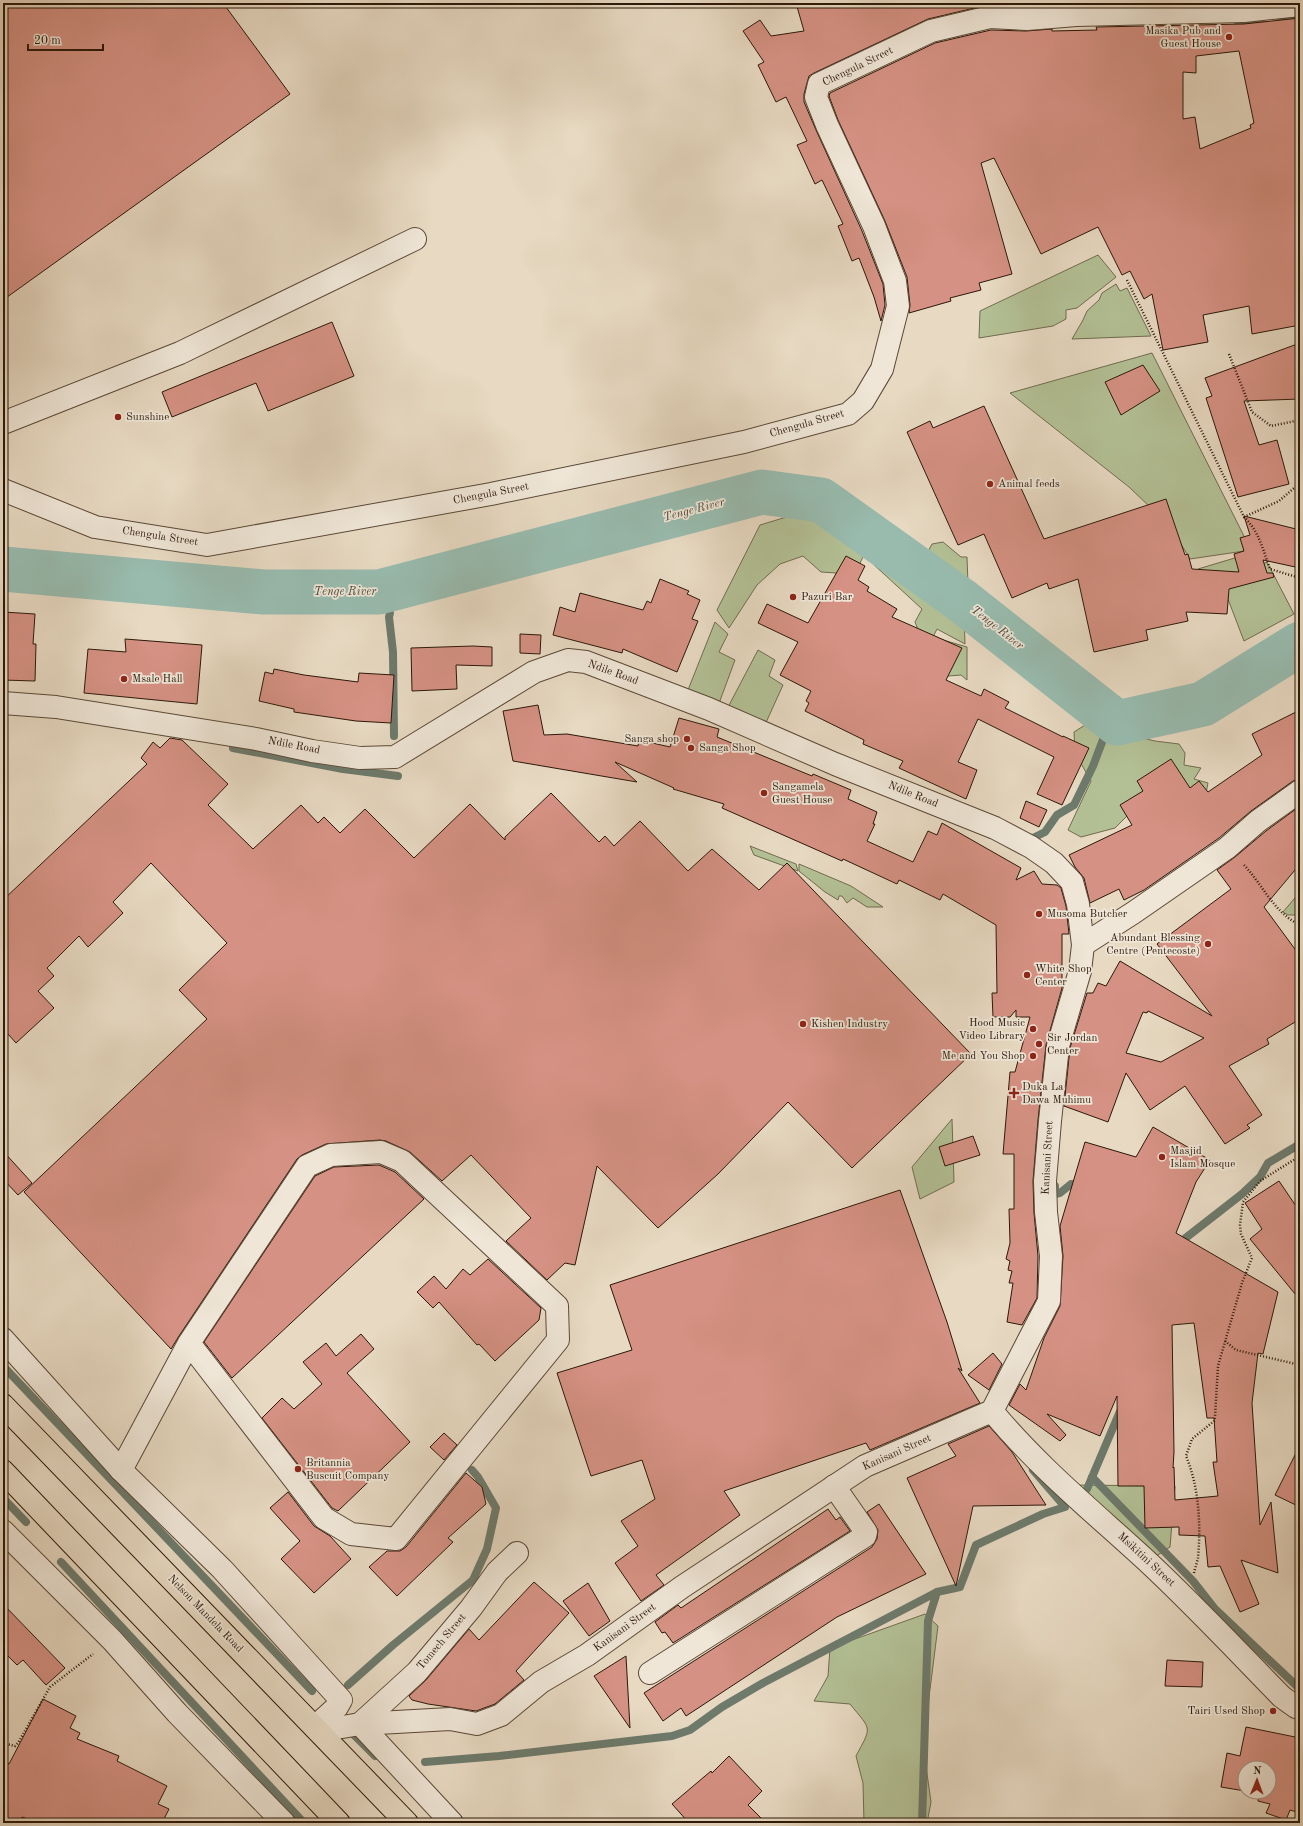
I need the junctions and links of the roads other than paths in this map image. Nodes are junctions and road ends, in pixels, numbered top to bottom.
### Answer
1 (1300, 5) edge
2 (415, 239) dead end
3 (3, 423) edge
4 (3, 490) edge
5 (3, 702) edge
6 (1300, 791) edge
7 (1083, 945) junction
8 (3, 1339) edge
9 (189, 1343) junction
10 (3, 1405) edge
11 (992, 1411) junction
12 (122, 1470) junction
13 (3, 1471) edge
14 (834, 1486) junction
15 (3, 1531) edge
16 (517, 1553) dead end
17 (650, 1673) dead end
18 (1300, 1708) edge
19 (360, 1724) junction
20 (317, 1729) junction
21 (284, 1823) edge
22 (339, 1823) edge
23 (407, 1823) edge
24 (452, 1823) edge

1 - 4 street, Chengula Street
2 - 3 street
5 - 7 street, Ndile Road
6 - 7 street
7 - 11 street, Kanisani Street
8 - 12 street
9 - 9 street
9 - 12 street
10 - 20 main road, Nelson Mandela Road
11 - 14 street, Kanisani Street
11 - 18 street, Msikitini Street
12 - 20 street
13 - 22 main road
14 - 17 street
14 - 19 street, Kanisani Street
15 - 21 street
16 - 19 street, Tomech Street
19 - 20 street, Kanisani Street
19 - 24 street
20 - 23 main road, Nelson Mandela Road

